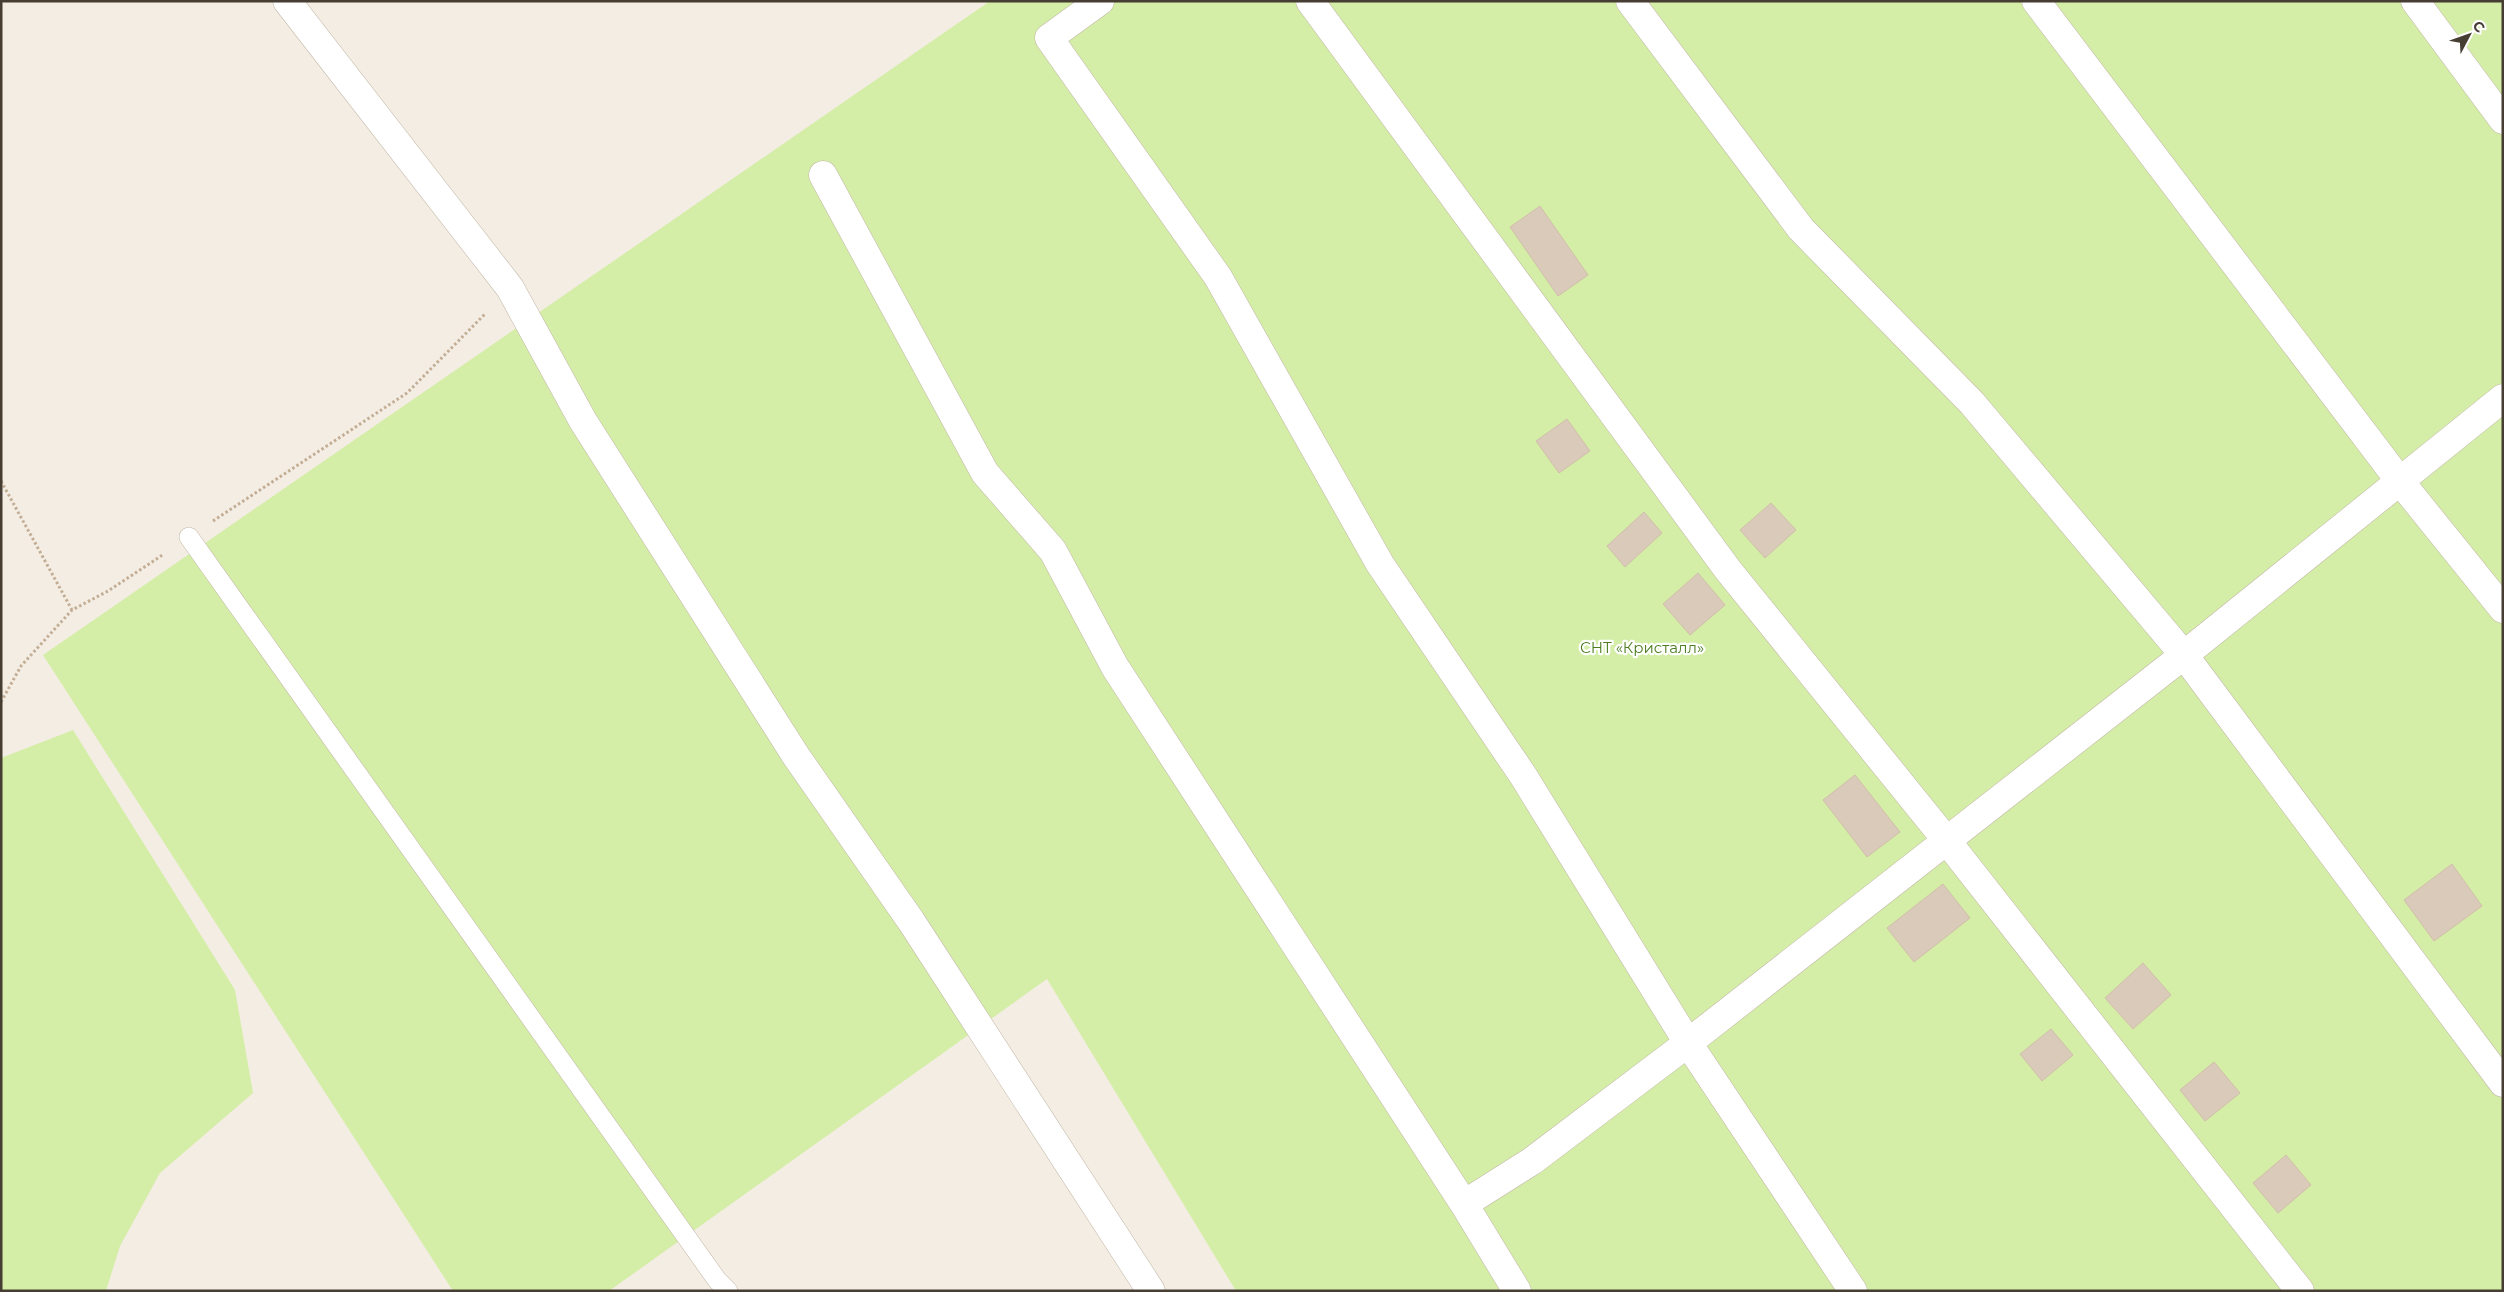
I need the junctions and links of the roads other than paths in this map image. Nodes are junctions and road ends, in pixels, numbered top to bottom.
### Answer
1 (287, 1) edge
2 (1100, 1) edge
3 (1310, 1) edge
4 (1630, 1) edge
5 (2036, 1) edge
6 (2415, 1) edge
7 (2503, 120) edge
8 (823, 175) dead end
9 (2503, 398) edge
10 (2399, 480) junction
11 (189, 537) road end
12 (2503, 609) edge
13 (2184, 655) junction
14 (1947, 841) junction
15 (1688, 1043) junction
16 (2503, 1083) edge
17 (1464, 1204) junction
18 (728, 1291) edge
19 (1150, 1291) edge
20 (1517, 1291) edge
21 (1853, 1291) edge
22 (2300, 1291) edge

1 - 19 street
2 - 15 street
3 - 14 street
4 - 13 street
5 - 10 street
6 - 7 street
8 - 17 street
9 - 10 street
10 - 12 street
10 - 13 street
11 - 18 lane
13 - 14 street
13 - 16 street
14 - 15 street
14 - 22 street
15 - 17 street
15 - 21 street
17 - 20 street

